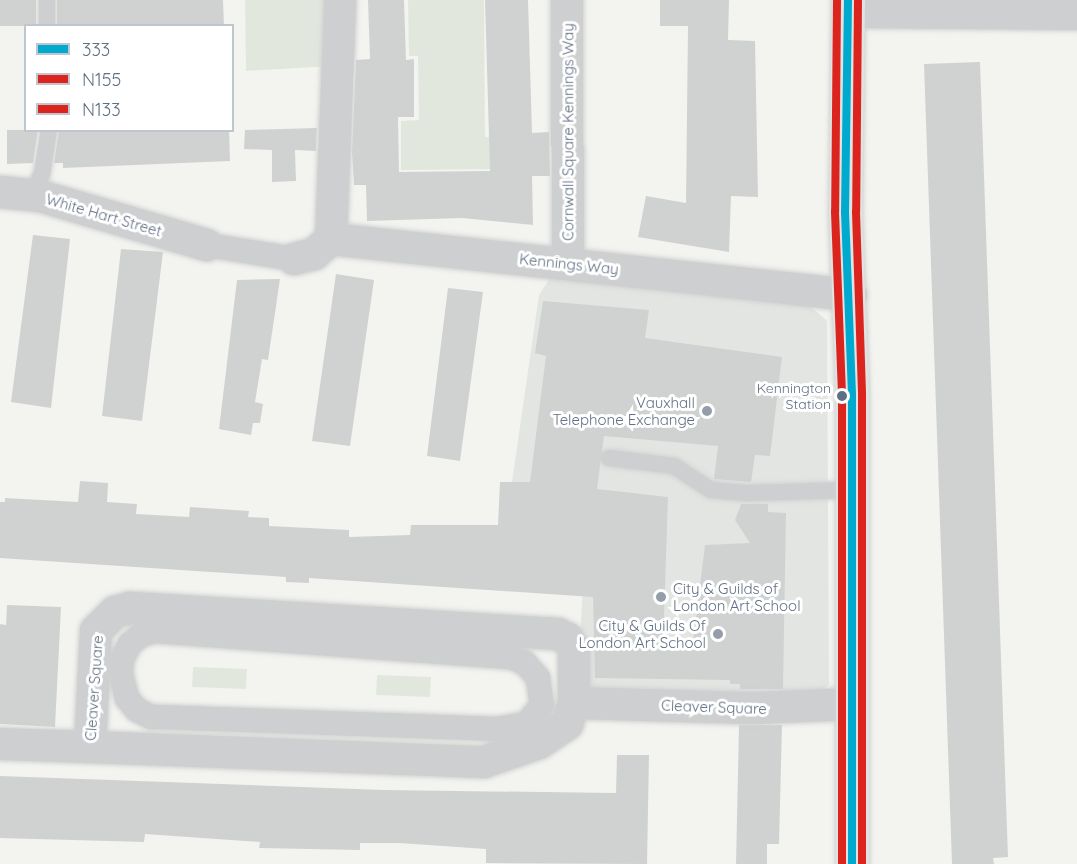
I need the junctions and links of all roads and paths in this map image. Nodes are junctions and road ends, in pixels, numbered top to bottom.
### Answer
1 (46, 0) edge
2 (340, 0) edge
3 (567, 0) edge
4 (848, 6) edge
5 (1077, 14) edge
6 (47, 24) edge
7 (49, 132) edge
8 (0, 192) edge
9 (32, 195) junction
10 (331, 239) junction
11 (207, 245) joint
12 (294, 259) joint
13 (568, 264) junction
14 (851, 295) junction
15 (609, 458) dead end
16 (852, 490) junction
17 (511, 657) joint
18 (574, 703) junction
19 (853, 704) junction
20 (0, 744) edge
21 (90, 747) junction
22 (852, 864) edge

1 - 6 lane
2 - 10 street
3 - 13 street, Cornwall Square Kennings Way
4 - 5 street
4 - 14 highway
7 - 9 lane
8 - 9 street, White Hart Street
9 - 11 street, White Hart Street
10 - 12 street
10 - 13 street, Kennings Way
11 - 12 street
13 - 14 street, Kennings Way
14 - 16 highway
15 - 16 lane
16 - 19 highway
17 - 17 street, Cleaver Square
18 - 19 street, Cleaver Square
18 - 21 street, Cleaver Square
18 - 21 street, Cleaver Square
19 - 22 highway
20 - 21 street

